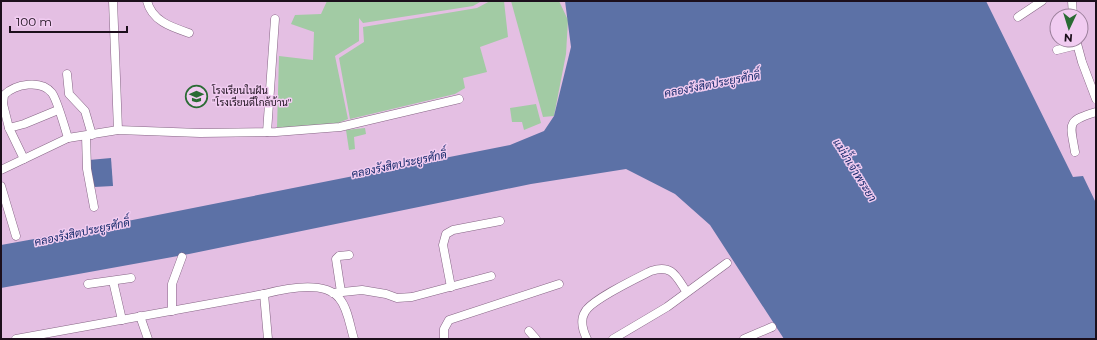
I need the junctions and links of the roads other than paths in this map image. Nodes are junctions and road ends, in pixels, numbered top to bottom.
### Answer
1 (113, 1) edge
2 (147, 1) edge
3 (1042, 1) edge
4 (1018, 17) dead end
5 (275, 19) dead end
6 (189, 33) dead end
7 (1063, 48) edge
8 (1079, 48) edge
9 (1057, 50) dead end
10 (67, 74) dead end
11 (459, 99) dead end
12 (1096, 99) edge
13 (58, 110) junction
14 (1096, 112) edge
15 (9, 128) junction
16 (118, 130) junction
17 (267, 132) junction
18 (89, 135) junction
19 (68, 138) junction
20 (1075, 152) dead end
21 (24, 159) junction
22 (1, 170) edge
23 (1, 186) edge
24 (94, 207) dead end
25 (500, 221) dead end
26 (16, 236) dead end
27 (349, 255) dead end
28 (182, 256) dead end
29 (727, 263) dead end
30 (491, 276) dead end
31 (131, 278) dead end
32 (113, 281) junction
33 (88, 284) dead end
34 (559, 284) dead end
35 (451, 287) junction
36 (686, 291) junction
37 (337, 293) junction
38 (264, 294) junction
39 (172, 311) junction
40 (140, 316) junction
41 (122, 320) junction
42 (772, 327) dead end
43 (529, 332) dead end
44 (16, 339) edge
45 (147, 339) edge
46 (268, 339) edge
47 (354, 339) edge
48 (444, 339) edge
49 (536, 339) edge
50 (587, 339) edge
51 (613, 339) edge
52 (744, 339) edge

1 - 16 street
2 - 6 street
3 - 4 street
5 - 17 street
7 - 9 street
8 - 12 street
10 - 18 street
11 - 17 street
13 - 15 street
13 - 15 street
13 - 19 street
14 - 20 street
15 - 21 street
16 - 17 street
16 - 18 street
18 - 19 street
18 - 24 street
19 - 21 street
21 - 22 street
23 - 26 street
25 - 35 street
27 - 37 street
28 - 39 street
29 - 36 street
30 - 35 street
31 - 32 street
32 - 33 street
32 - 41 street
34 - 48 street
35 - 37 street
36 - 50 street
36 - 51 street
37 - 38 street
37 - 47 street
38 - 39 street
38 - 46 street
39 - 40 street
40 - 41 street
40 - 45 street
41 - 44 street
42 - 52 street
43 - 49 street

